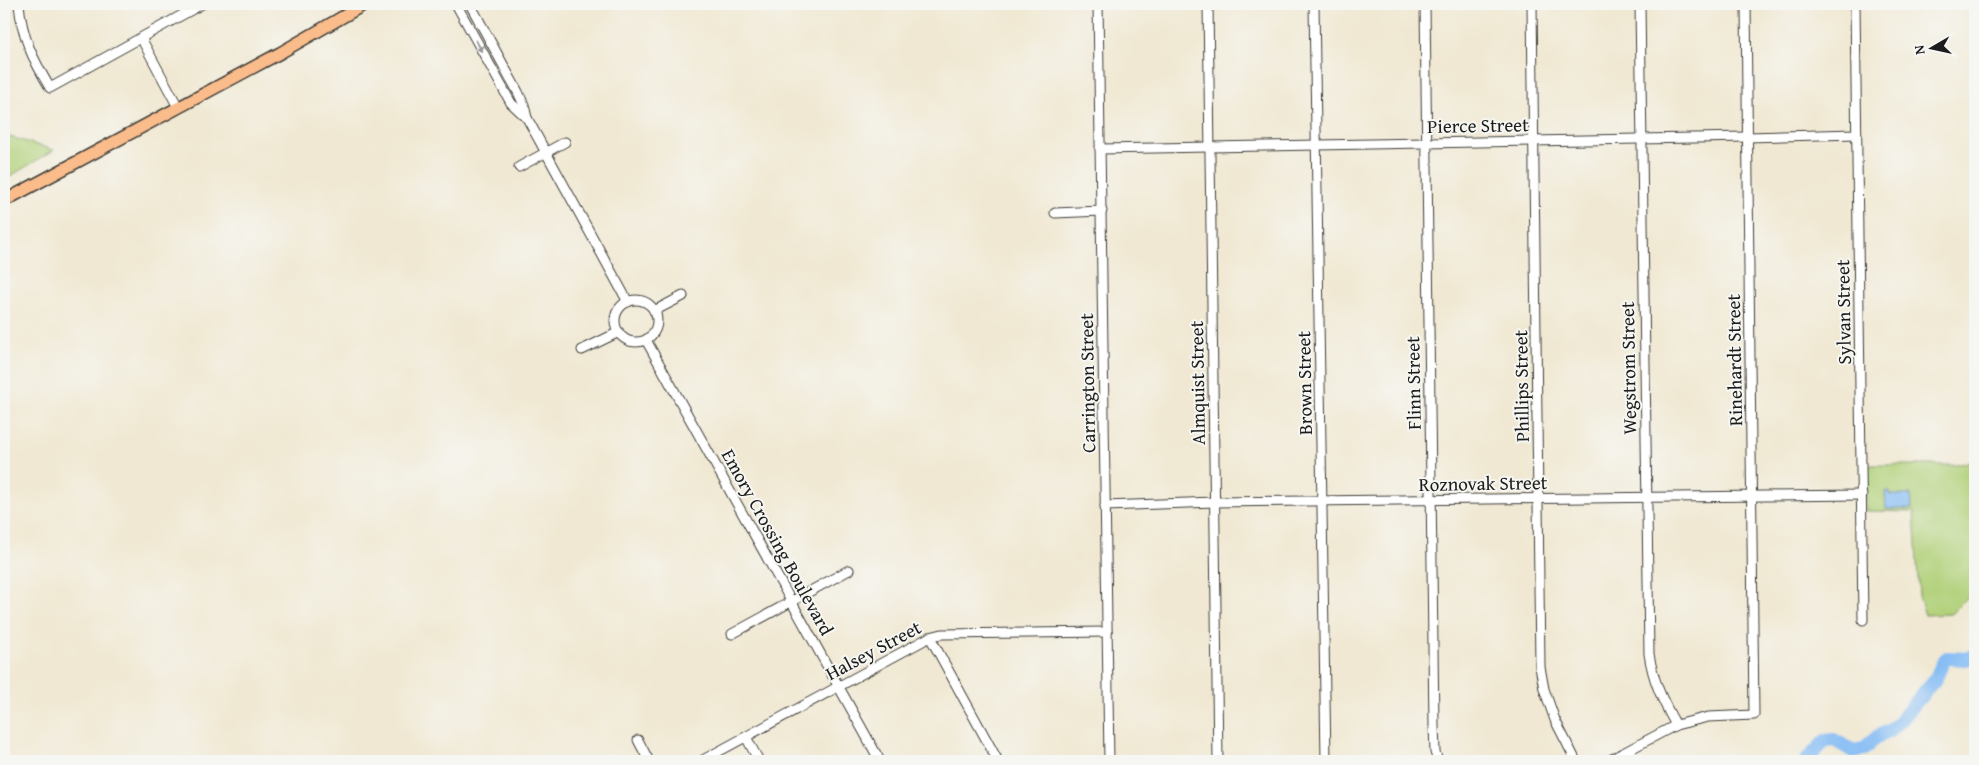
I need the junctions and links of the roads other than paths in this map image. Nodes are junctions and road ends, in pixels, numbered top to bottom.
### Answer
1 (19, 4) edge
2 (365, 4) edge
3 (456, 4) edge
4 (470, 4) edge
5 (1098, 4) edge
6 (1208, 4) edge
7 (1314, 4) edge
8 (1425, 4) edge
9 (1532, 4) edge
10 (1640, 4) edge
11 (1746, 4) edge
12 (1855, 4) edge
13 (195, 5) edge
14 (141, 38) junction
15 (178, 107) junction
16 (527, 118) junction
17 (1857, 134) junction
18 (1641, 138) junction
19 (1747, 138) junction
20 (1534, 140) junction
21 (565, 142) dead end
22 (1427, 142) junction
23 (1316, 145) junction
24 (1210, 147) junction
25 (1100, 149) junction
26 (546, 153) junction
27 (519, 167) dead end
28 (4, 201) edge
29 (1102, 211) junction
30 (1055, 213) dead end
31 (683, 296) dead end
32 (628, 302) junction
33 (654, 311) junction
34 (618, 332) junction
35 (646, 340) junction
36 (582, 350) dead end
37 (1862, 495) junction
38 (1752, 496) junction
39 (1646, 497) junction
40 (1538, 499) junction
41 (1431, 500) junction
42 (1323, 501) junction
43 (1214, 502) junction
44 (1105, 506) junction
45 (849, 570) dead end
46 (792, 601) junction
47 (1863, 620) dead end
48 (1107, 632) junction
49 (732, 634) dead end
50 (930, 637) junction
51 (839, 686) junction
52 (1676, 725) junction
53 (746, 737) junction
54 (638, 740) dead end
55 (649, 761) edge
56 (701, 761) edge
57 (759, 761) edge
58 (880, 761) edge
59 (998, 761) edge
60 (1109, 761) edge
61 (1218, 761) edge
62 (1326, 761) edge
63 (1438, 761) edge
64 (1576, 761) edge
65 (1608, 761) edge

1 - 14 street
2 - 15 main road
3 -> 16 street
4 - 16 street
5 - 25 street, Carrington Street
6 - 24 street, Almquist Street
7 - 23 street, Brown Street
8 - 22 street, Flinn Street
9 - 20 street, Phillips Street
10 - 18 street, Wegstrom Street
11 - 19 street, Rinehardt Street
12 - 17 street, Sylvan Street
13 - 14 street
14 - 15 street
15 - 28 main road
16 - 26 street
17 - 19 street, Pierce Street
17 - 37 street, Sylvan Street
18 - 19 street, Pierce Street
18 - 20 street, Pierce Street
18 - 39 street, Wegstrom Street
19 - 38 street, Rinehardt Street
20 - 22 street, Pierce Street
20 - 40 street, Phillips Street
21 - 26 street
22 - 23 street, Pierce Street
22 - 41 street, Flinn Street
23 - 24 street, Pierce Street
23 - 42 street, Brown Street
24 - 25 street, Pierce Street
24 - 43 street, Almquist Street
25 - 29 street, Carrington Street
26 - 27 street
26 - 32 street
29 - 30 street
29 - 44 street, Carrington Street
31 - 33 street
32 - 33 street
32 - 34 street
33 - 35 street
34 - 35 street
34 - 36 street
35 - 46 street, Emory Crossing Boulevard
37 - 38 street, Roznovak Street
37 - 47 street, Sylvan Street
38 - 39 street, Roznovak Street
38 - 52 street, Rinehardt Street
39 - 40 street, Roznovak Street
39 - 52 street, Wegstrom Street
40 - 41 street, Roznovak Street
40 - 64 street, Phillips Street
41 - 42 street, Roznovak Street
41 - 63 street, Flinn Street
42 - 43 street, Roznovak Street
42 - 62 street, Brown Street
43 - 44 street, Roznovak Street
43 - 61 street, Almquist Street
44 - 48 street, Carrington Street
45 - 46 street
46 - 49 street
46 - 51 street, Emory Crossing Boulevard
48 - 50 street, Halsey Street
48 - 60 street, Carrington Street
50 - 51 street, Halsey Street
50 - 59 street
51 - 53 street, Halsey Street
51 - 58 street, Emory Crossing Boulevard
52 - 65 street
53 - 56 street, Halsey Street
53 - 57 street
54 - 55 street

